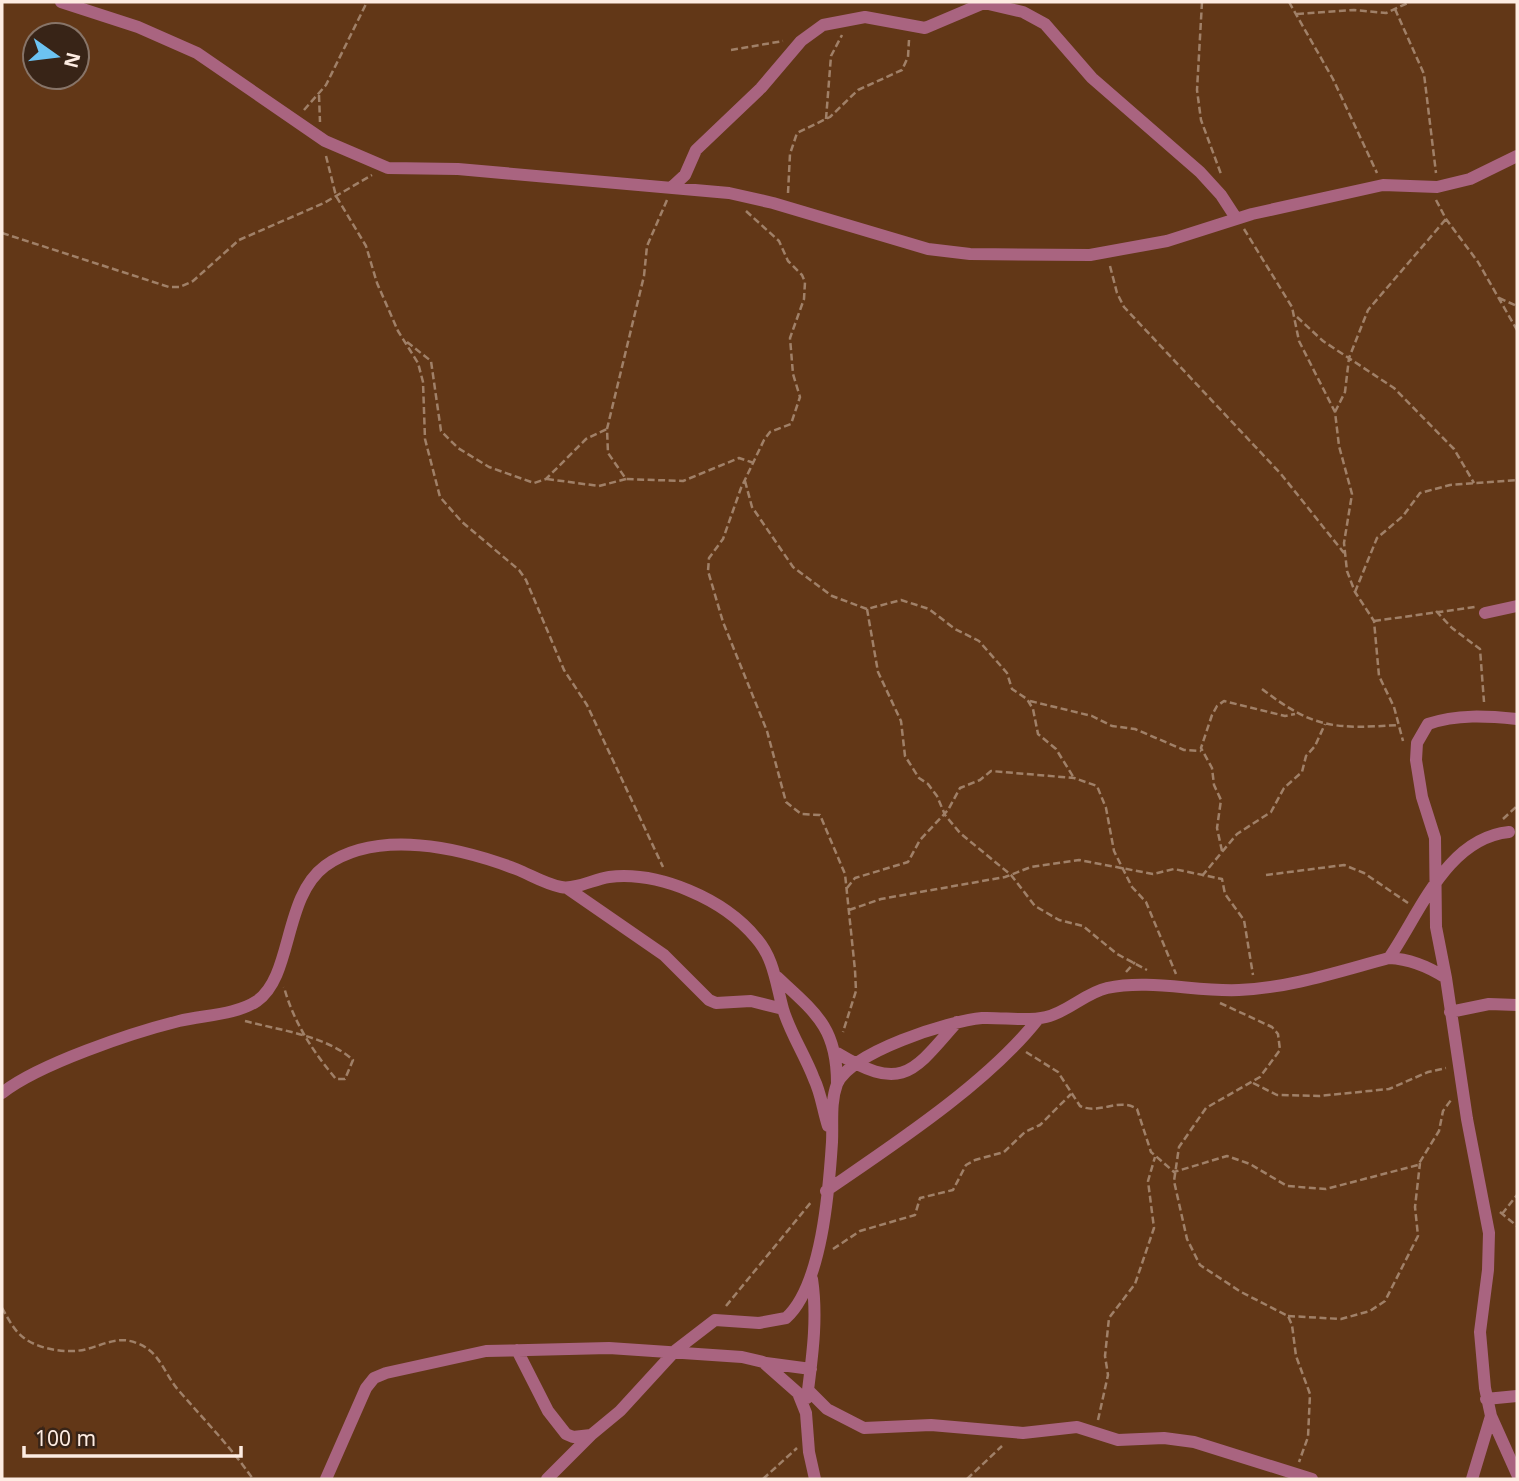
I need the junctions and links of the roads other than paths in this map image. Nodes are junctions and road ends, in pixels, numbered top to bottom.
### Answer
1 (61, 2) edge
2 (1517, 156) edge
3 (672, 187) junction
4 (1236, 218) junction
5 (1517, 606) edge
6 (1485, 612) road end
7 (1517, 719) edge
8 (1509, 832) dead end
9 (1436, 883) junction
10 (567, 888) junction
11 (1389, 958) junction
12 (777, 977) junction
13 (1446, 978) junction
14 (1517, 1005) edge
15 (783, 1009) junction
16 (1450, 1012) junction
17 (1038, 1019) junction
18 (958, 1021) junction
19 (837, 1053) junction
20 (854, 1063) junction
21 (837, 1084) junction
22 (4, 1089) edge
23 (832, 1143) junction
24 (822, 1192) junction
25 (812, 1279) junction
26 (517, 1350) junction
27 (676, 1350) junction
28 (763, 1362) junction
29 (811, 1369) junction
30 (808, 1390) junction
31 (1517, 1396) edge
32 (1486, 1399) junction
33 (806, 1413) junction
34 (1491, 1416) junction
35 (591, 1435) junction
36 (1517, 1474) edge
37 (328, 1475) edge
38 (315, 1479) edge
39 (548, 1479) edge
40 (815, 1479) edge
41 (1312, 1479) edge
42 (1472, 1479) edge

1 - 3 street
2 - 4 street
3 - 4 street
3 - 4 street
5 - 6 street
7 - 9 street
8 - 9 street
9 - 11 street
9 - 13 street
10 - 12 street
10 - 15 street
10 - 22 street
11 - 13 street
11 - 17 street
12 - 15 street
12 - 19 street
13 - 16 street
14 - 16 street
15 - 23 street
16 - 32 street
17 - 18 street
17 - 24 street
18 - 20 street
18 - 20 street
19 - 20 street
19 - 21 street
20 - 21 street
21 - 23 street
23 - 24 street
24 - 25 street
25 - 27 street
25 - 29 street
26 - 27 street
26 - 35 street
26 - 37 street
27 - 28 street
27 - 35 street
28 - 29 street
28 - 33 street
29 - 30 street
30 - 33 street
30 - 41 street
31 - 32 street
32 - 34 street
33 - 40 street
34 - 36 street
34 - 42 street
35 - 39 street
37 - 38 street

